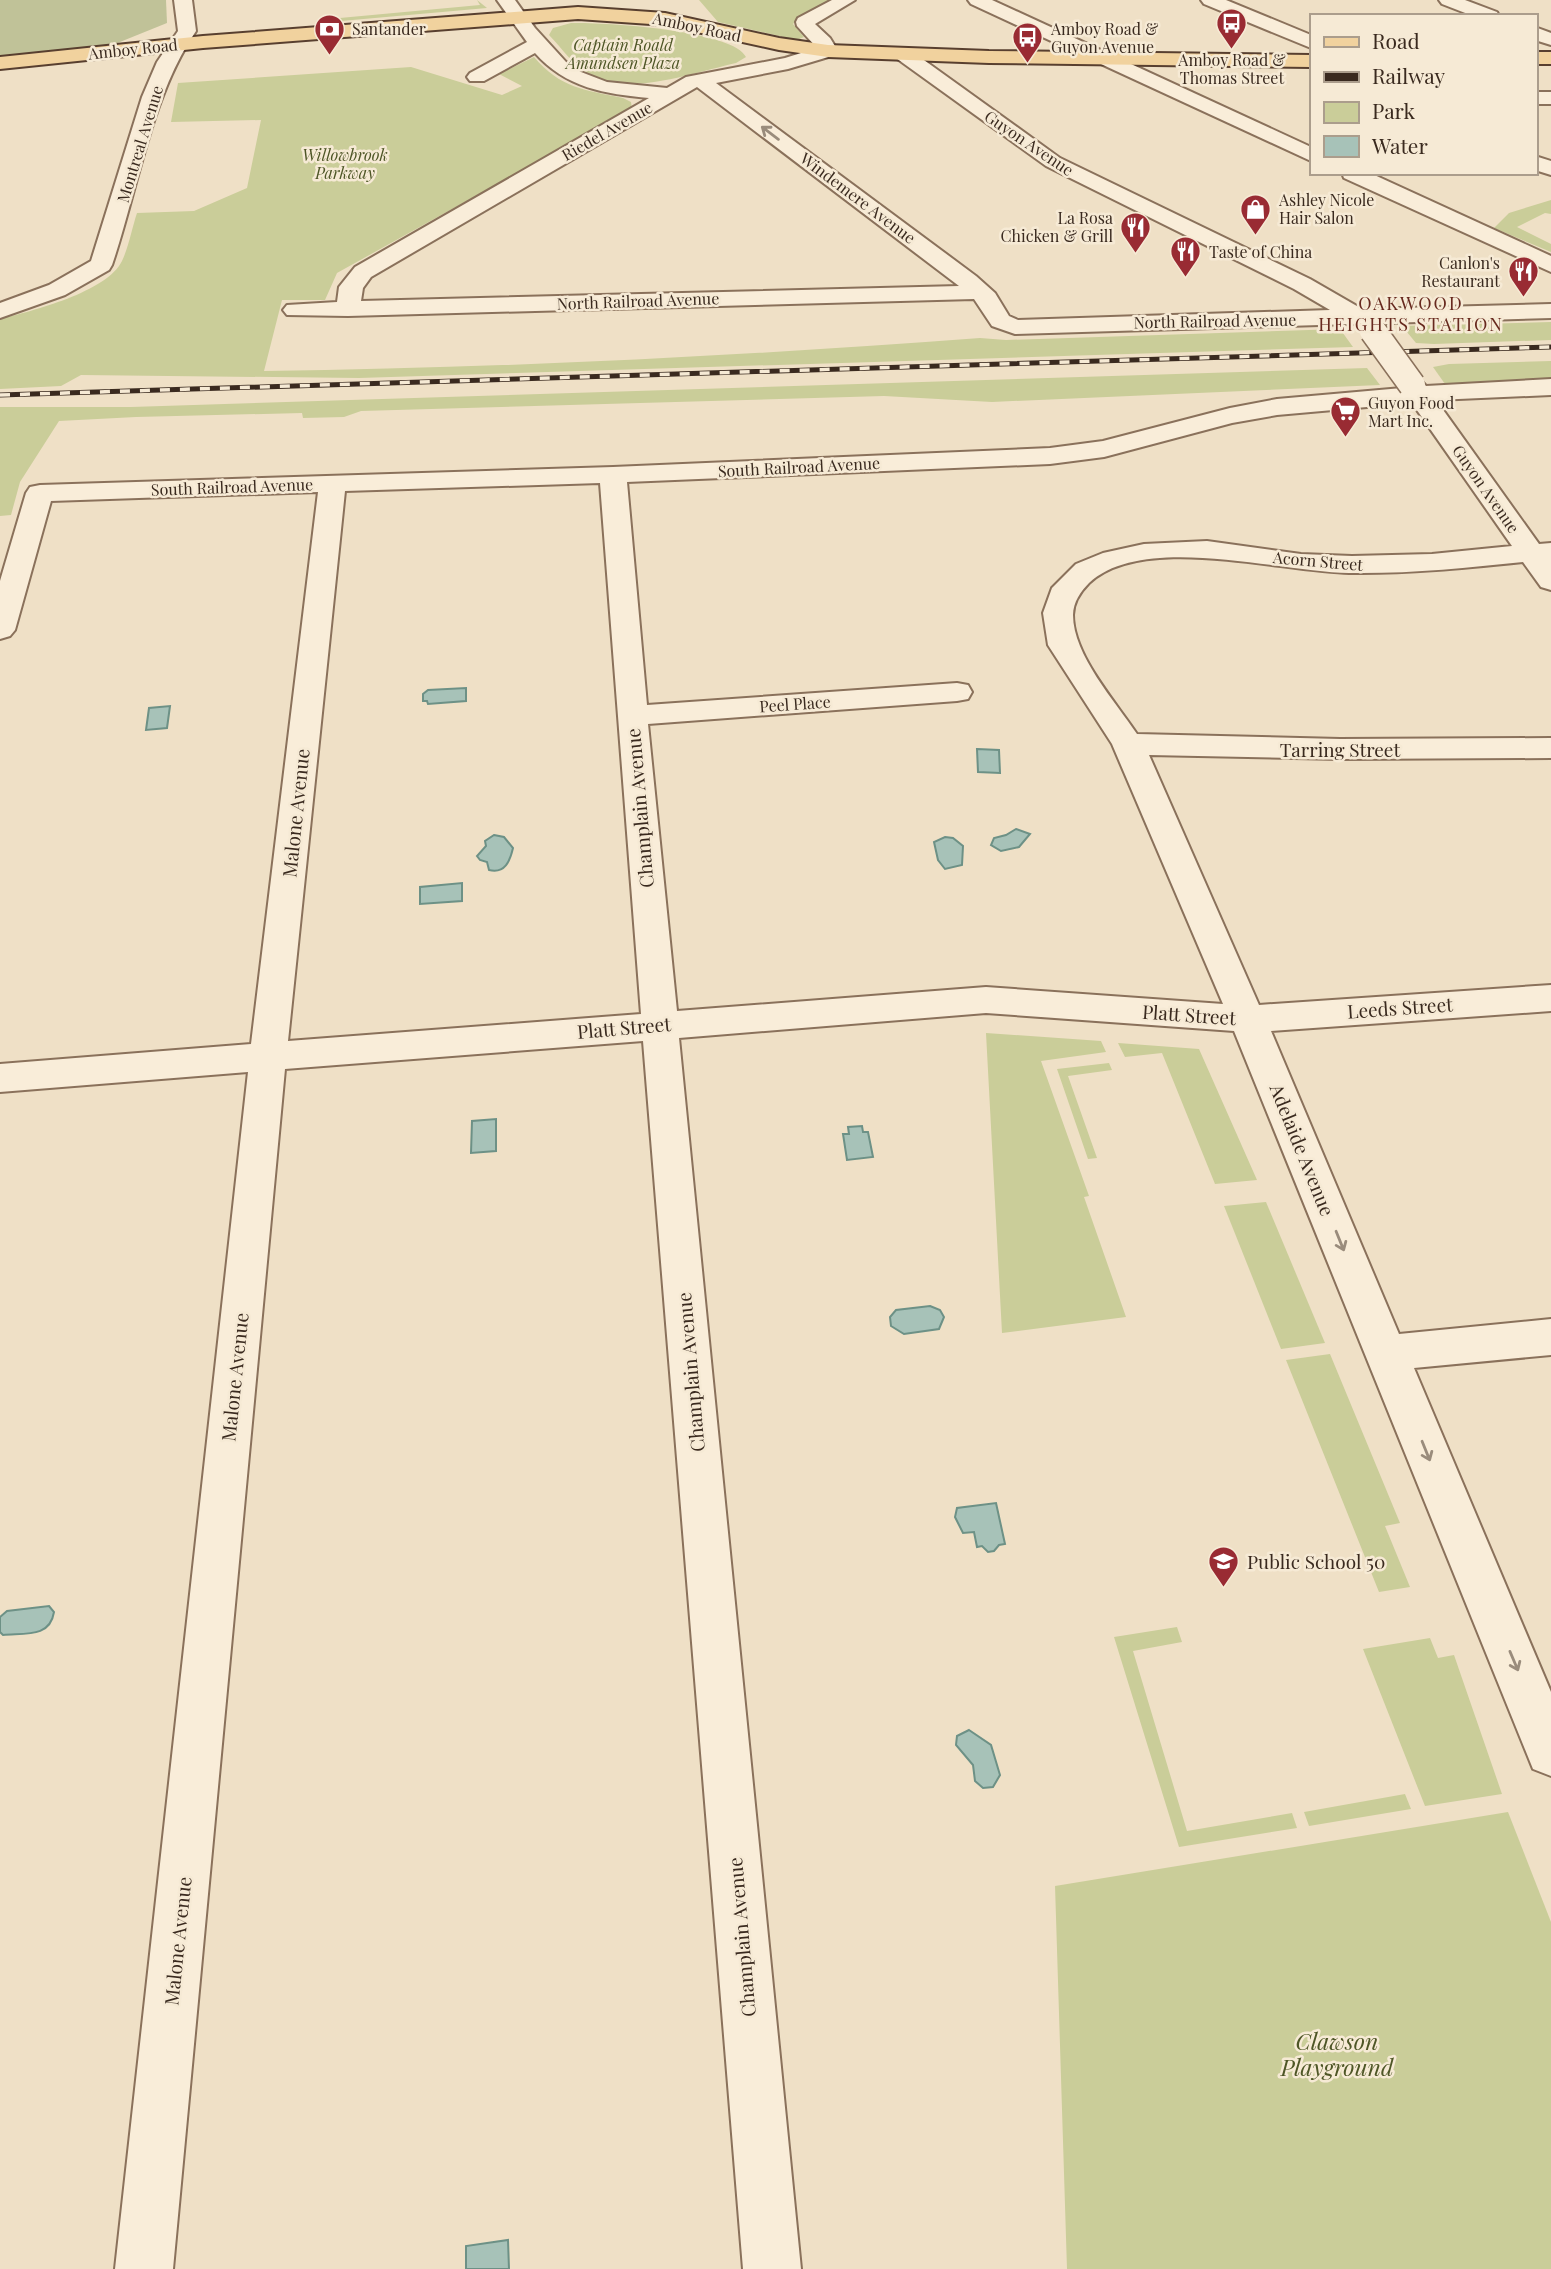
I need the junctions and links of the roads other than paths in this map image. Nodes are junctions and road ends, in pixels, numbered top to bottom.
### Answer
1 (183, 0) edge
2 (506, 0) edge
3 (846, 0) edge
4 (977, 0) edge
5 (1210, 0) edge
6 (1448, 0) edge
7 (1485, 14) edge
8 (518, 17) junction
9 (1310, 42) edge
10 (176, 44) junction
11 (538, 44) junction
12 (828, 51) junction
13 (903, 54) junction
14 (1102, 58) junction
15 (1310, 61) edge
16 (0, 63) edge
17 (477, 77) dead end
18 (700, 80) junction
19 (671, 94) junction
20 (1310, 155) edge
21 (1356, 175) edge
22 (1551, 265) edge
23 (981, 292) junction
24 (348, 309) junction
25 (295, 310) dead end
26 (0, 311) edge
27 (1551, 311) edge
28 (1006, 324) joint
29 (1366, 324) junction
30 (1551, 387) edge
31 (1416, 390) junction
32 (614, 475) junction
33 (332, 485) junction
34 (1541, 552) edge
35 (1087, 568) joint
36 (1551, 581) edge
37 (0, 630) edge
38 (957, 692) dead end
39 (632, 716) junction
40 (1128, 744) junction
41 (1551, 748) edge
42 (1551, 998) edge
43 (1248, 1019) junction
44 (660, 1025) junction
45 (268, 1057) junction
46 (0, 1078) edge
47 (1551, 1337) edge
48 (1386, 1353) junction
49 (1551, 1751) edge
50 (144, 2269) edge
51 (772, 2269) edge

1 - 10 street, Montreal Avenue
2 - 8 street
3 - 12 street
4 - 14 street
5 - 9 street
6 - 7 street
8 - 10 main road, Amboy Road
8 - 11 street
8 - 12 main road, Amboy Road
10 - 16 main road, Amboy Road
10 - 26 street, Montreal Avenue
11 - 17 street
11 - 19 street
12 - 13 main road, Amboy Road
12 - 18 street, Riedel Avenue
13 - 14 main road, Amboy Road
13 - 29 street, Guyon Avenue
14 - 15 main road, Amboy Road
14 - 20 street
18 - 19 street, Riedel Avenue
23 -> 18 street, Windemere Avenue
19 - 24 street, Riedel Avenue
21 - 22 street
23 - 24 street, North Railroad Avenue
23 - 28 street, Windemere Avenue
24 - 25 street, North Railroad Avenue
27 - 29 street, North Railroad Avenue
28 - 29 street, North Railroad Avenue
29 - 31 street, Guyon Avenue, bridge
30 - 31 street, South Railroad Avenue
31 - 32 street, South Railroad Avenue
31 - 34 street, Guyon Avenue
32 - 33 street, South Railroad Avenue
32 - 39 street, Champlain Avenue
33 - 37 street, South Railroad Avenue
33 - 45 street, Malone Avenue
34 - 35 street, Acorn Street
34 - 36 street, Guyon Avenue
35 - 40 street, Adelaide Avenue
38 - 39 street, Peel Place
39 - 44 street, Champlain Avenue
40 - 41 street, Tarring Street
40 - 43 street, Adelaide Avenue
42 - 43 street, Leeds Street
43 - 44 street, Platt Street
43 -> 48 street, Adelaide Avenue
44 - 45 street, Platt Street
44 - 51 street, Champlain Avenue
45 - 46 street, Platt Street
45 - 50 street, Malone Avenue
47 - 48 street
48 -> 49 street, Adelaide Avenue

